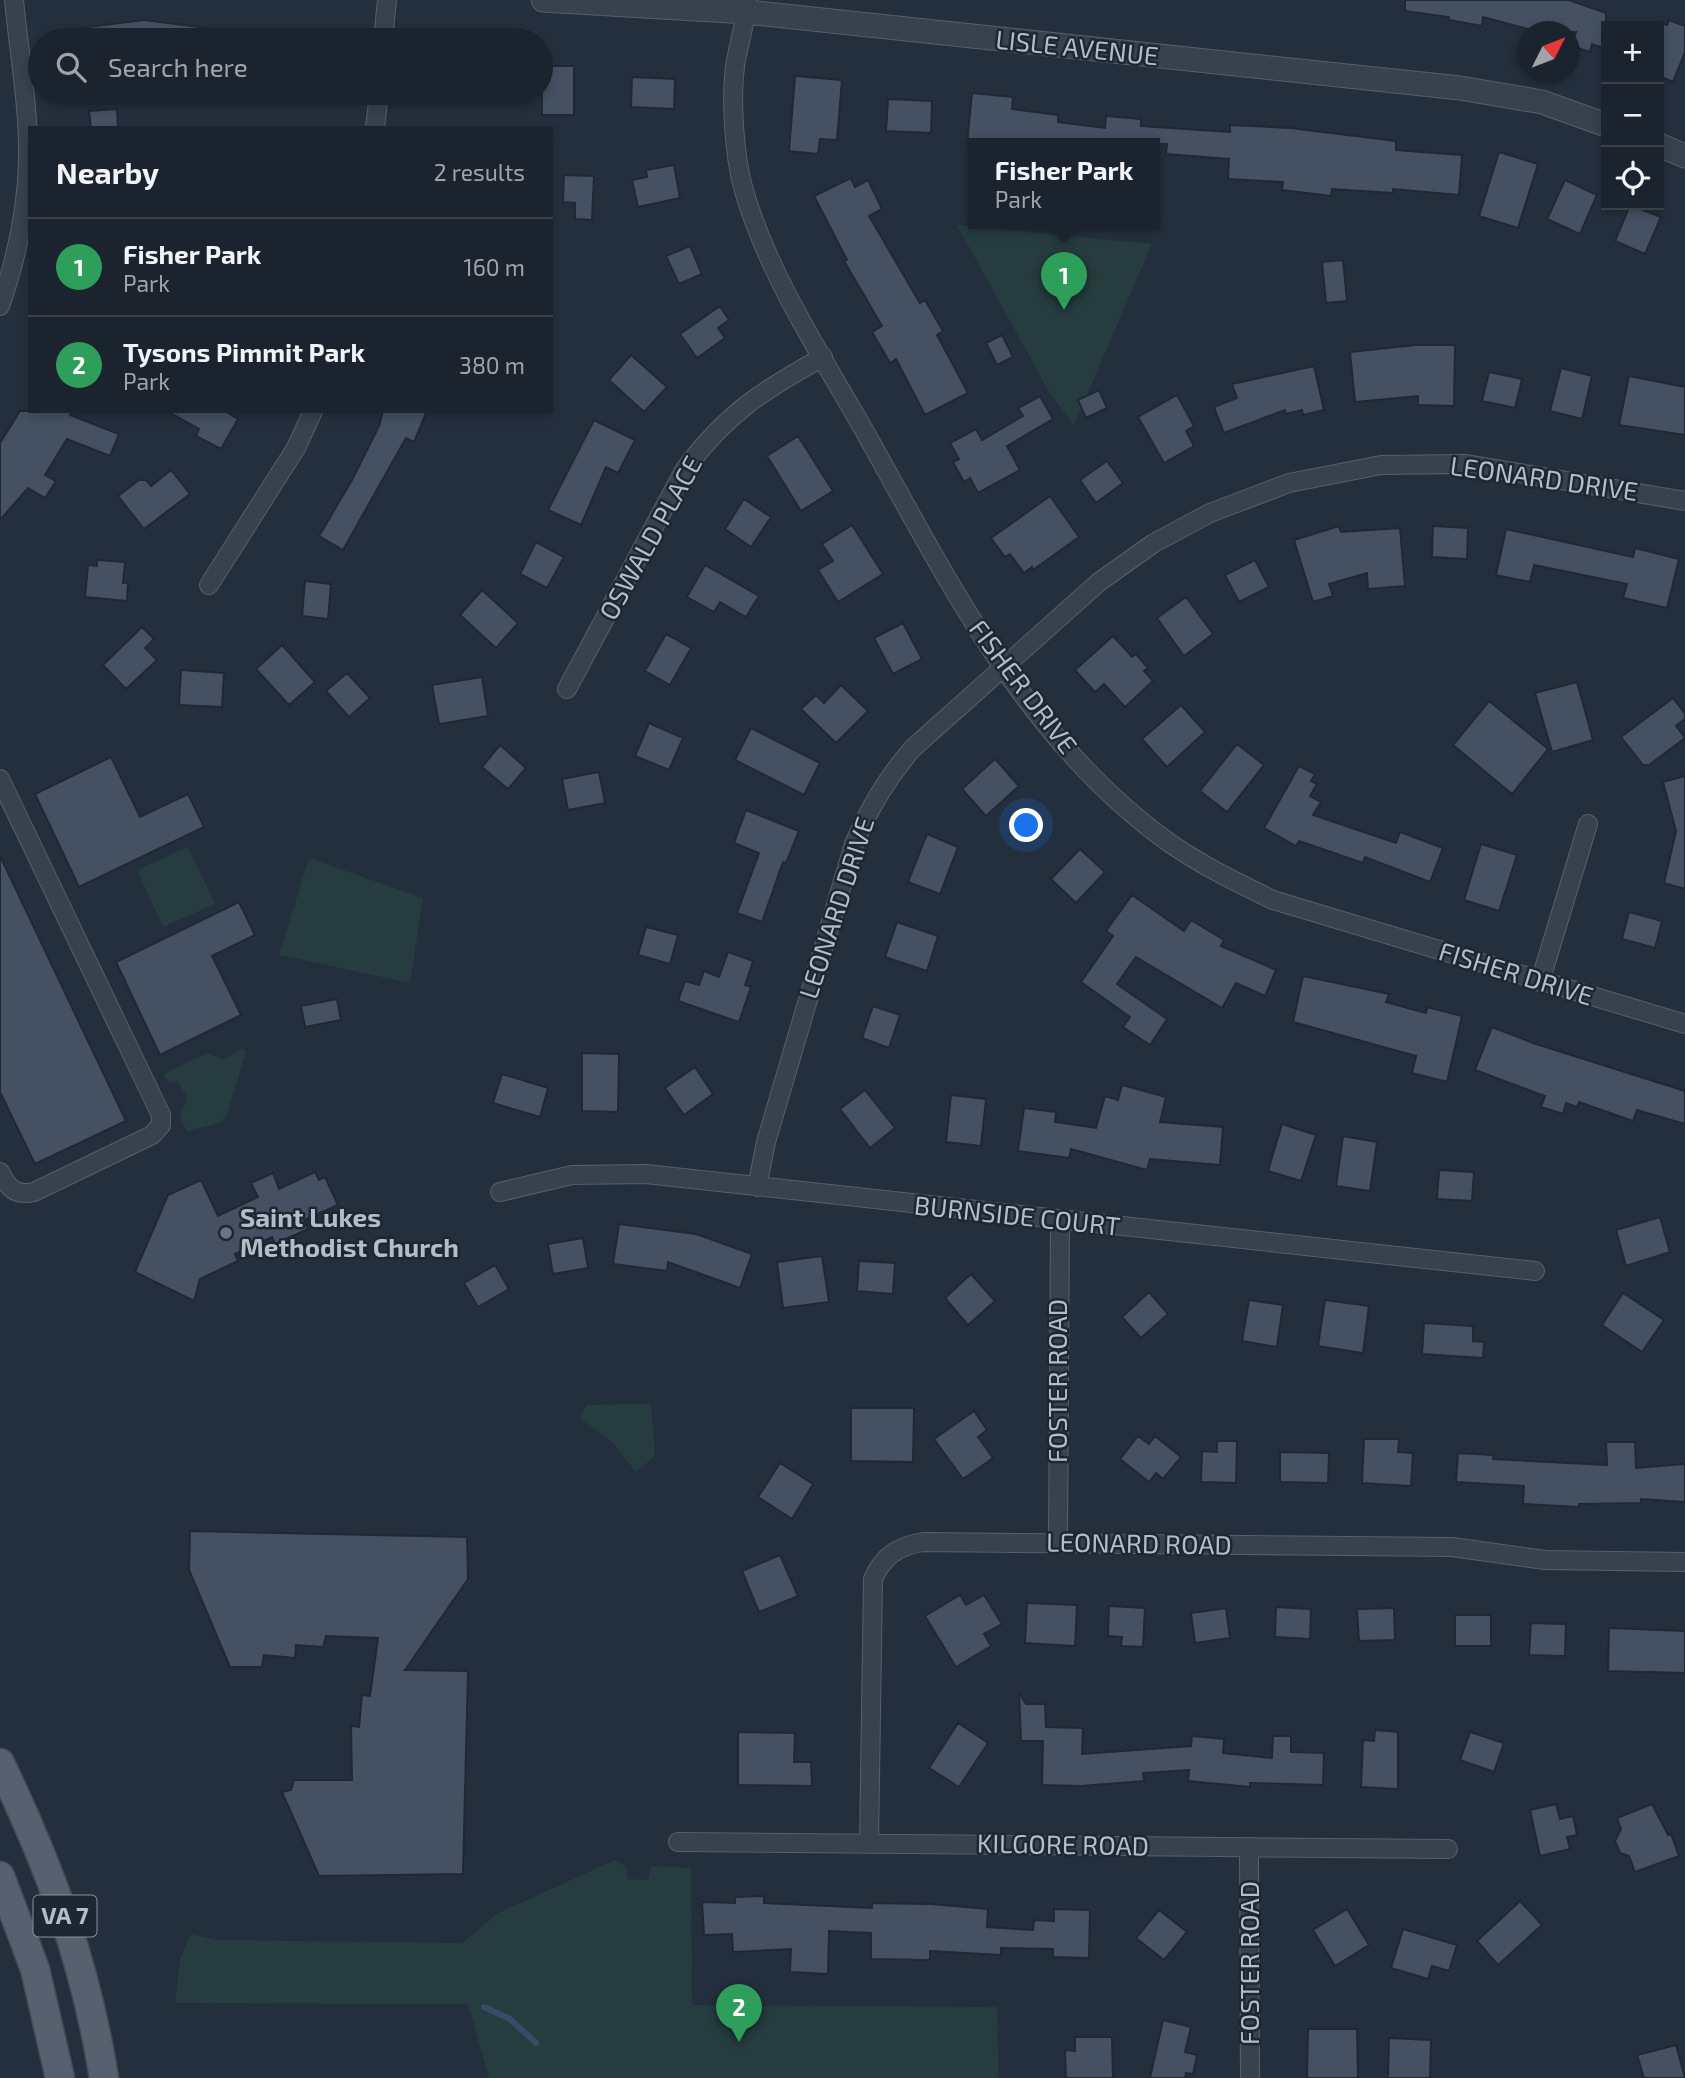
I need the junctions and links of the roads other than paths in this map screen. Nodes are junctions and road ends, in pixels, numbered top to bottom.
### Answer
1 (14, 0) edge
2 (387, 0) edge
3 (543, 0) edge
4 (747, 6) edge
5 (384, 28) edge
6 (378, 105) edge
7 (1601, 123) edge
8 (375, 126) edge
9 (1664, 147) edge
10 (1685, 156) edge
11 (0, 306) edge
12 (823, 357) junction
13 (312, 413) edge
14 (1685, 501) edge
15 (209, 586) dead end
16 (1002, 669) junction
17 (567, 689) dead end
18 (0, 779) edge
19 (1588, 824) dead end
20 (1540, 982) junction
21 (1685, 1024) edge
22 (0, 1172) edge
23 (757, 1186) junction
24 (500, 1192) dead end
25 (1060, 1219) junction
26 (1535, 1271) dead end
27 (1058, 1543) junction
28 (1685, 1562) edge
29 (0, 1763) edge
30 (678, 1842) dead end
31 (869, 1844) junction
32 (1249, 1847) junction
33 (1448, 1849) dead end
34 (0, 1876) edge
35 (60, 2078) edge
36 (104, 2078) edge
37 (1250, 2078) edge

1 - 11 street
2 - 5 street
3 - 4 street, LISLE AVENUE
4 - 7 street, LISLE AVENUE
4 - 12 street, FISHER DRIVE
6 - 8 street
9 - 10 street
12 - 16 street, FISHER DRIVE
12 - 17 street, OSWALD PLACE
13 - 15 street
14 - 16 street, LEONARD DRIVE
16 - 20 street, FISHER DRIVE
16 - 23 street, LEONARD DRIVE
18 - 22 street
19 - 20 street
20 - 21 street, FISHER DRIVE
23 - 24 street, BURNSIDE COURT
23 - 25 street, BURNSIDE COURT
25 - 26 street, BURNSIDE COURT
25 - 27 street, FOSTER ROAD
27 - 28 street, LEONARD ROAD
27 - 31 street, LEONARD ROAD
29 - 36 main road, VA 7
30 - 31 street, KILGORE ROAD
31 - 32 street, KILGORE ROAD
32 - 33 street, KILGORE ROAD
32 - 37 street, FOSTER ROAD
34 - 35 main road, VA 7

